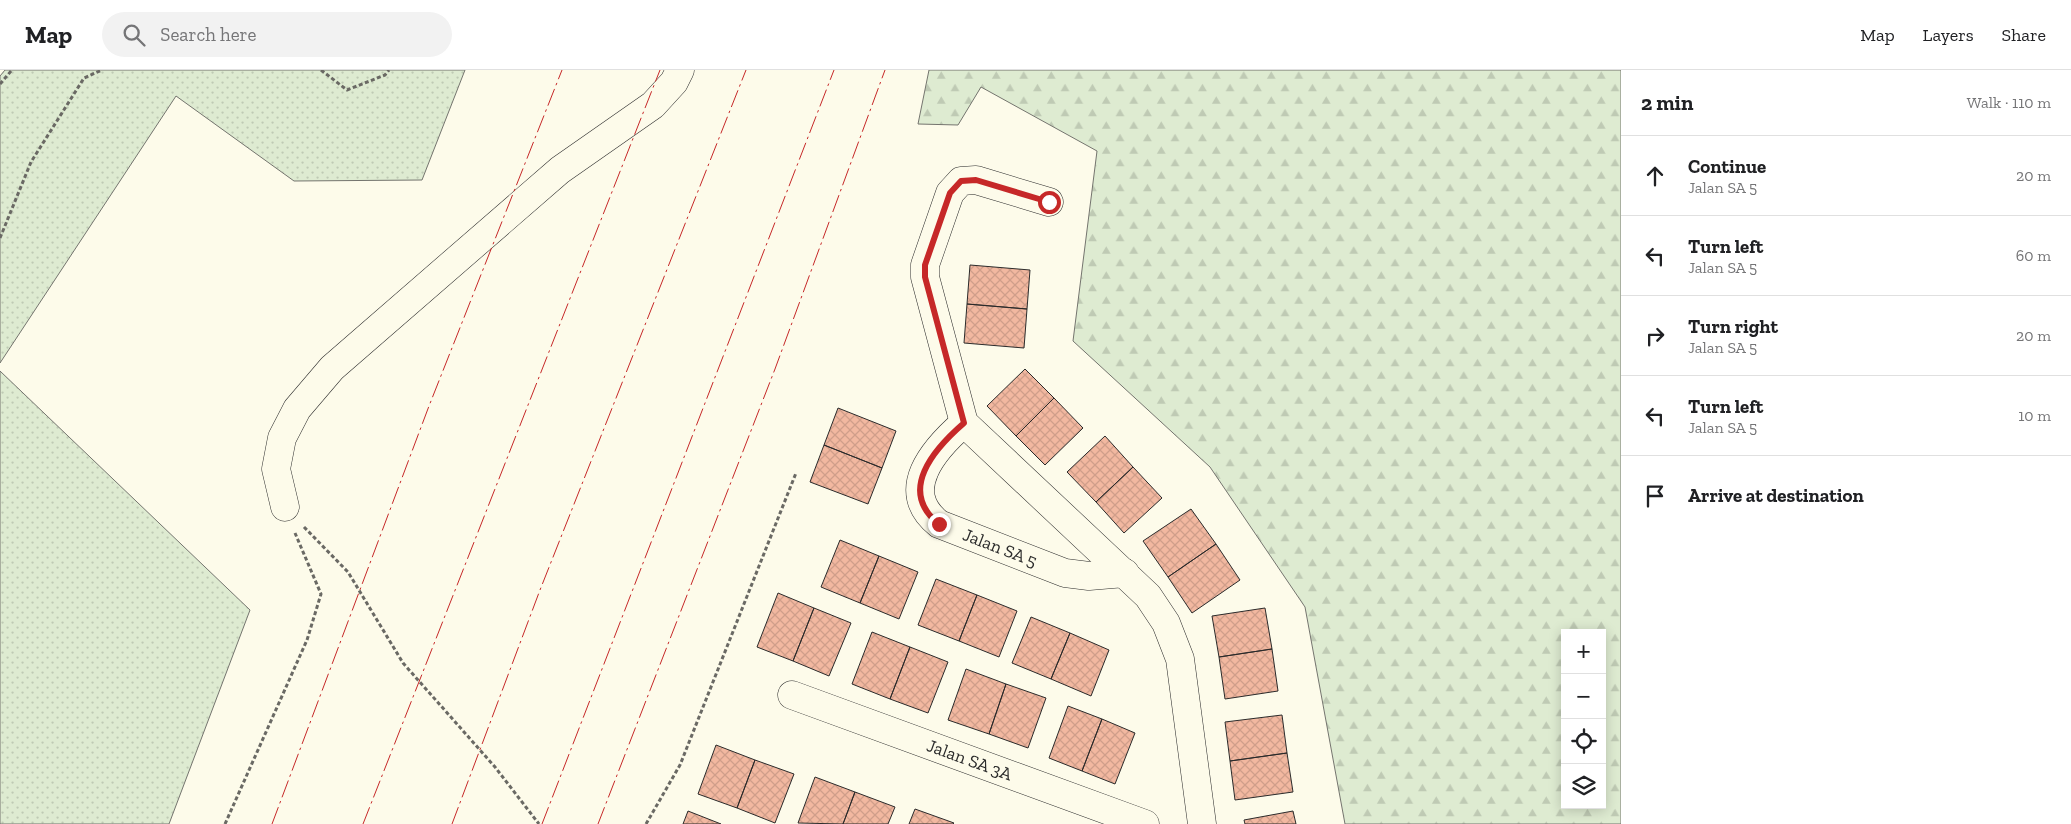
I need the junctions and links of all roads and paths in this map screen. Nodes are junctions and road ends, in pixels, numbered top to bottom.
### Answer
1 (12, 70) edge
2 (102, 70) edge
3 (321, 70) edge
4 (389, 70) edge
5 (680, 70) edge
6 (0, 84) edge
7 (1049, 202) dead end
8 (0, 238) edge
9 (964, 423) junction
10 (796, 473) dead end
11 (285, 507) junction
12 (1125, 573) junction
13 (792, 695) dead end
14 (225, 824) edge
15 (539, 824) edge
16 (646, 824) edge
17 (1146, 824) edge
18 (1202, 824) edge

1 - 6 path
2 - 8 path
3 - 4 path
5 - 11 street
7 - 9 street
9 - 12 street
9 - 12 street, Jalan SA 5
10 - 16 path
11 - 14 path
11 - 15 path
12 - 18 street
13 - 17 street, Jalan SA 3A

